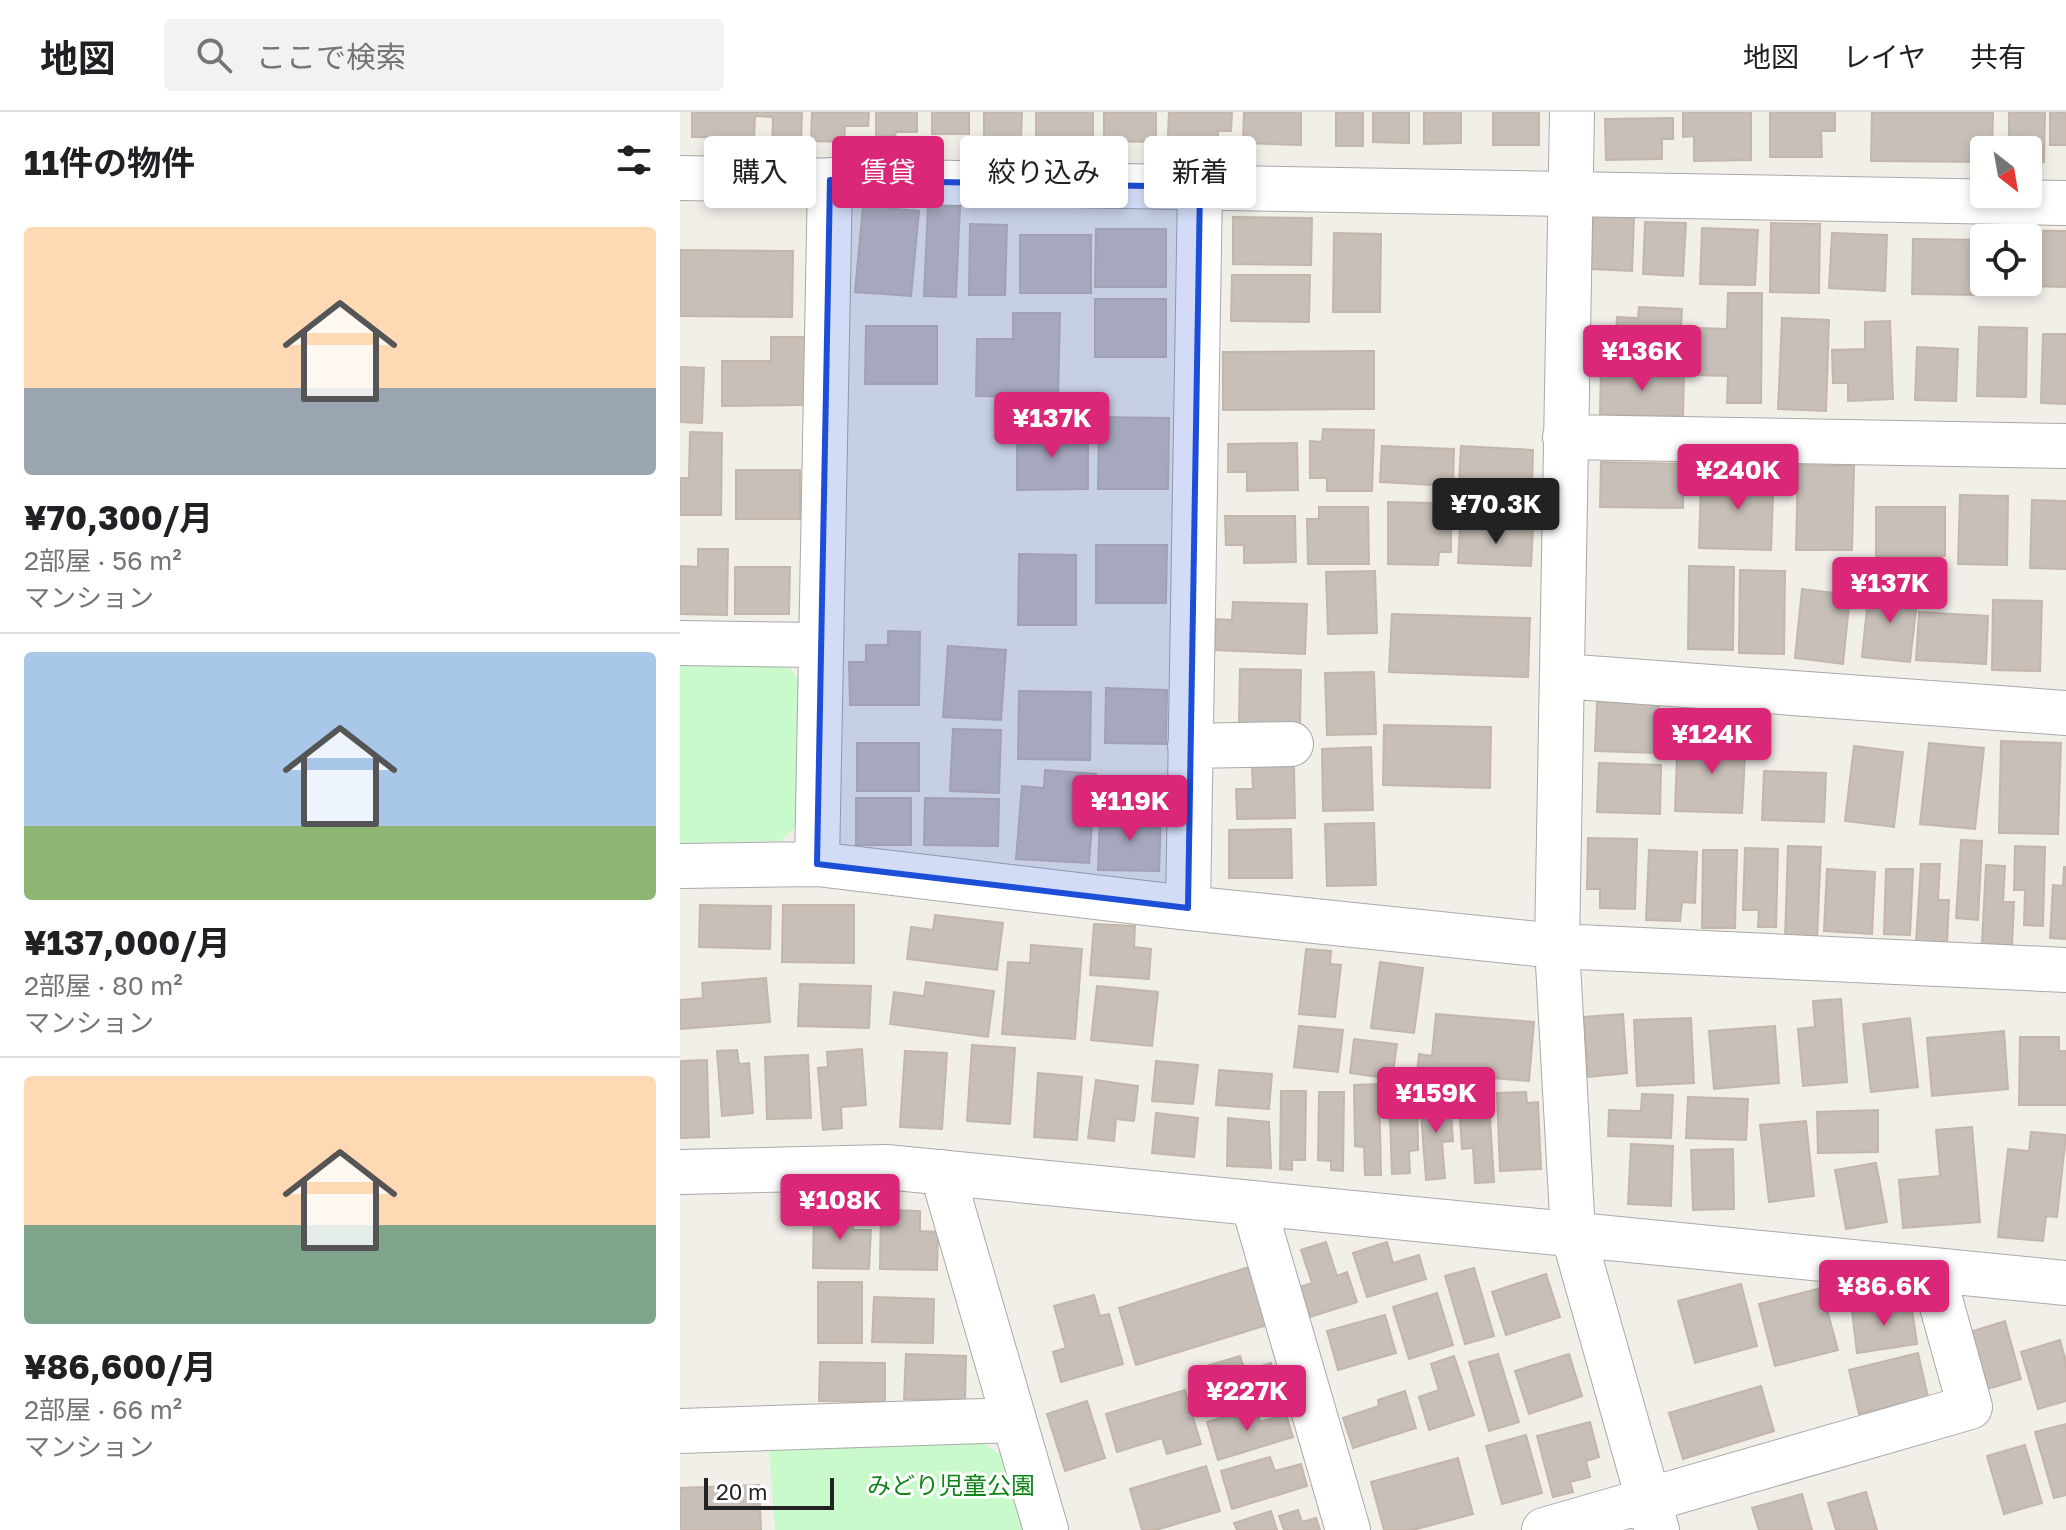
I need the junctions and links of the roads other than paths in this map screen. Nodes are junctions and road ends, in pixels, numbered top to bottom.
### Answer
1 (1572, 112) edge
2 (680, 178) edge
3 (830, 180) junction
4 (1144, 186) edge
5 (1256, 188) edge
6 (1569, 194) junction
7 (2066, 203) edge
8 (1200, 208) edge
9 (1565, 437) junction
10 (2066, 446) edge
11 (680, 643) edge
12 (821, 645) junction
13 (1562, 676) junction
14 (2066, 713) edge
15 (1291, 744) dead end
16 (1190, 746) junction
17 (817, 864) junction
18 (680, 866) edge
19 (1188, 908) junction
20 (1557, 946) junction
21 (2066, 970) edge
22 (680, 1172) edge
23 (942, 1172) junction
24 (1253, 1203) junction
25 (1573, 1234) junction
26 (1932, 1270) junction
27 (2066, 1283) edge
28 (1014, 1420) junction
29 (680, 1431) edge
30 (1653, 1515) edge
31 (1046, 1530) edge
32 (1348, 1530) edge
33 (1544, 1530) edge

1 - 6 street
2 - 3 street
3 - 4 street
3 - 12 street
5 - 6 street
6 - 7 street
6 - 9 street
8 - 16 street
9 - 10 street
9 - 13 street
11 - 12 street
12 - 17 street
13 - 14 street
13 - 20 street
15 - 16 street
16 - 19 street
17 - 18 street
17 - 19 street
19 - 20 street
20 - 21 street
20 - 25 street
22 - 23 street
23 - 24 street
23 - 28 street
24 - 25 street
24 - 32 street
25 - 26 street
25 - 30 street
26 - 27 street
26 - 30 street
28 - 29 street
28 - 31 street
30 - 33 street

